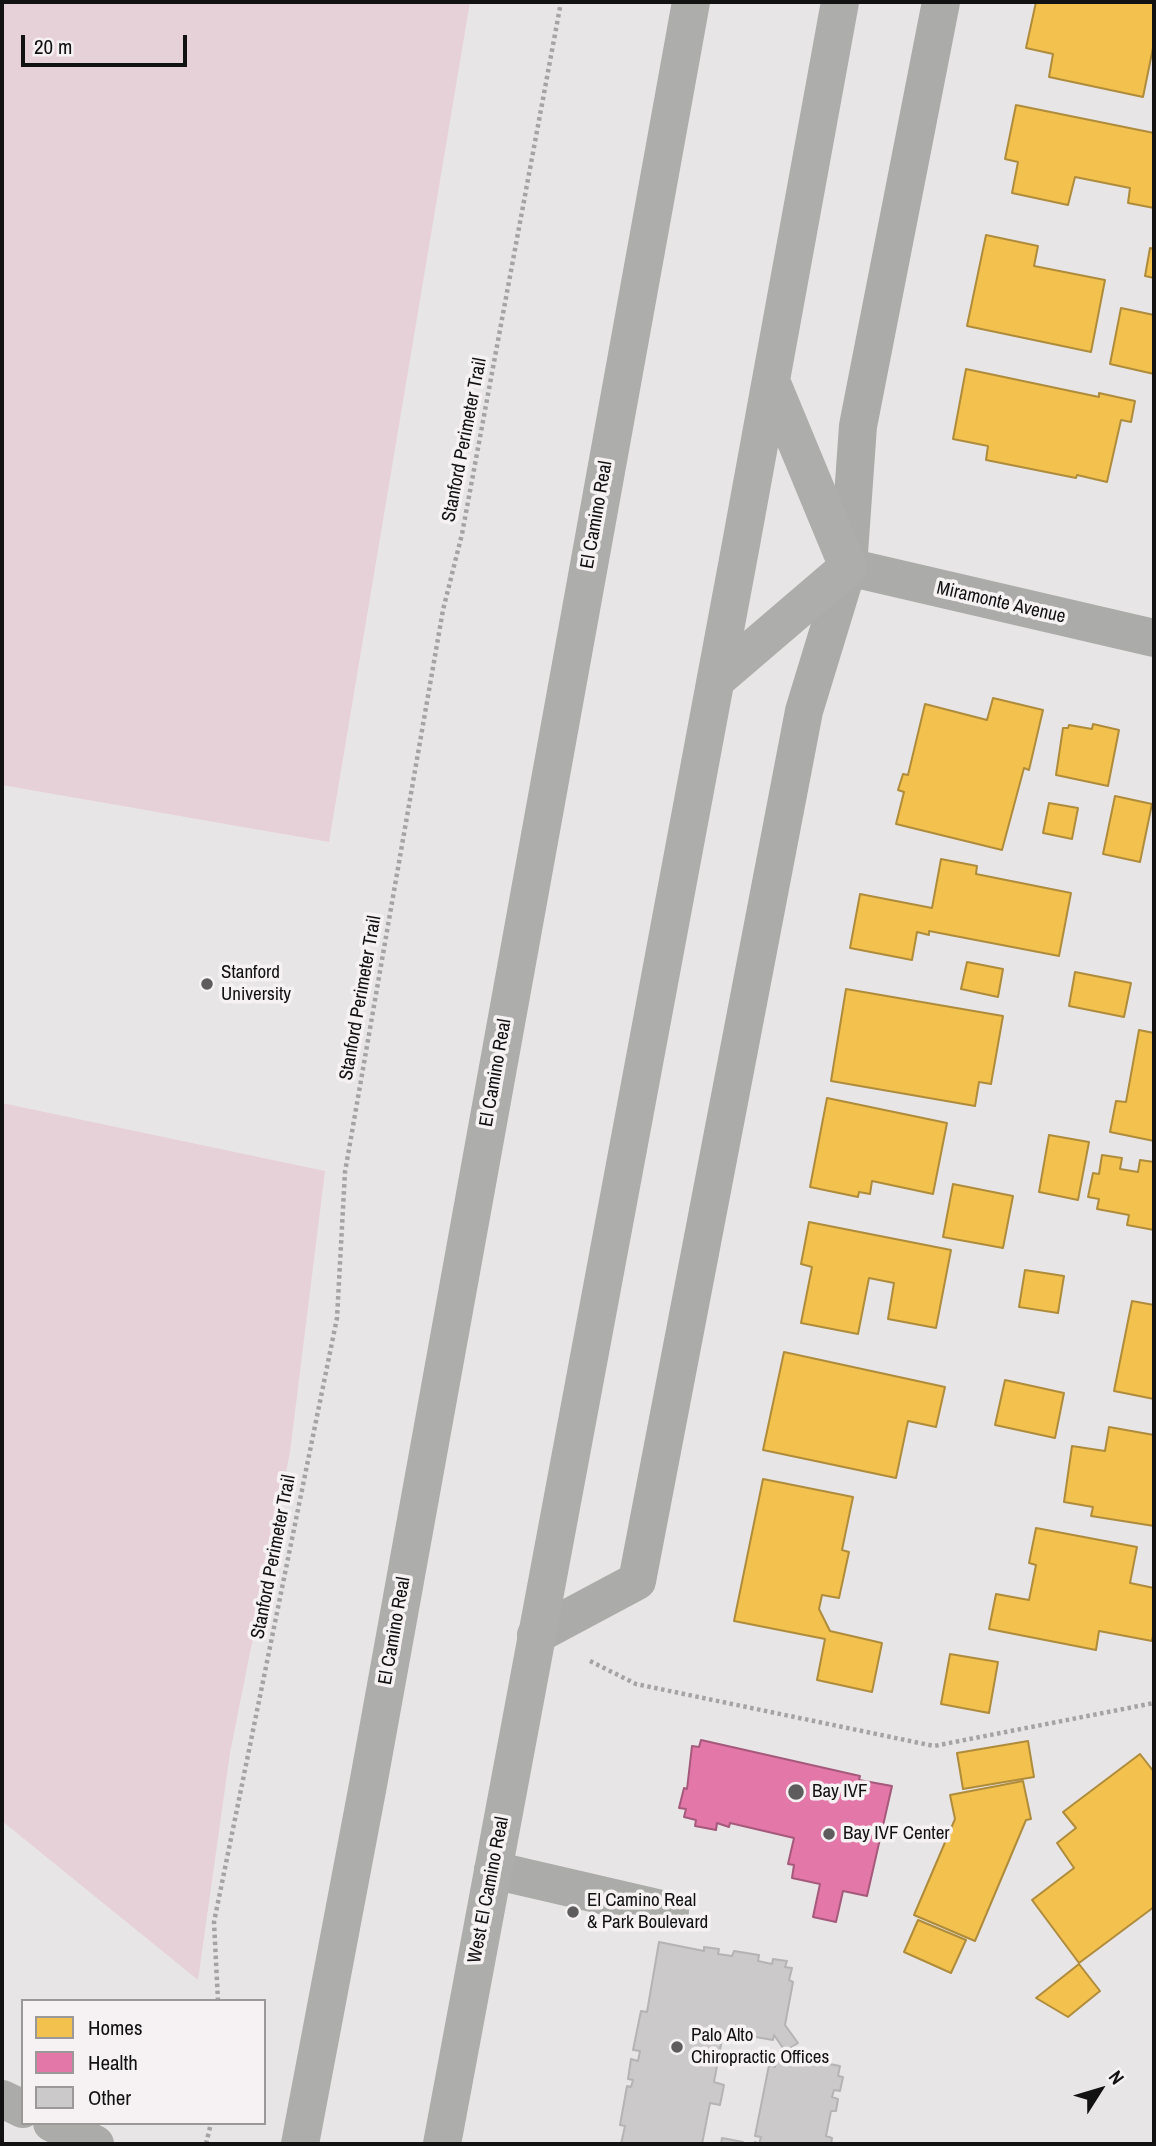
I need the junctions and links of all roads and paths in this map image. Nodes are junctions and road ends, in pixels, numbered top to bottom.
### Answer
1 (561, 2) edge
2 (691, 2) edge
3 (841, 2) edge
4 (941, 2) edge
5 (771, 381) junction
6 (848, 567) junction
7 (1154, 638) edge
8 (716, 680) junction
9 (536, 1635) junction
10 (1154, 1703) edge
11 (493, 1870) junction
12 (670, 1911) dead end
13 (218, 1999) edge
14 (2, 2099) edge
15 (21, 2108) edge
16 (56, 2125) edge
17 (211, 2125) edge
18 (95, 2144) edge
19 (206, 2144) edge
20 (300, 2144) edge
21 (442, 2144) edge

1 - 13 path, Stanford Perimeter Trail
2 - 20 main road, El Camino Real
3 - 5 main road
4 - 6 street
5 - 6 main road
5 - 8 main road
6 - 7 street, Miramonte Avenue
6 - 8 main road
6 - 9 street
8 - 9 main road
9 - 10 path
9 - 11 main road, West El Camino Real
11 - 12 street
11 - 21 main road, West El Camino Real
14 - 15 street
16 - 18 street
17 - 19 path

